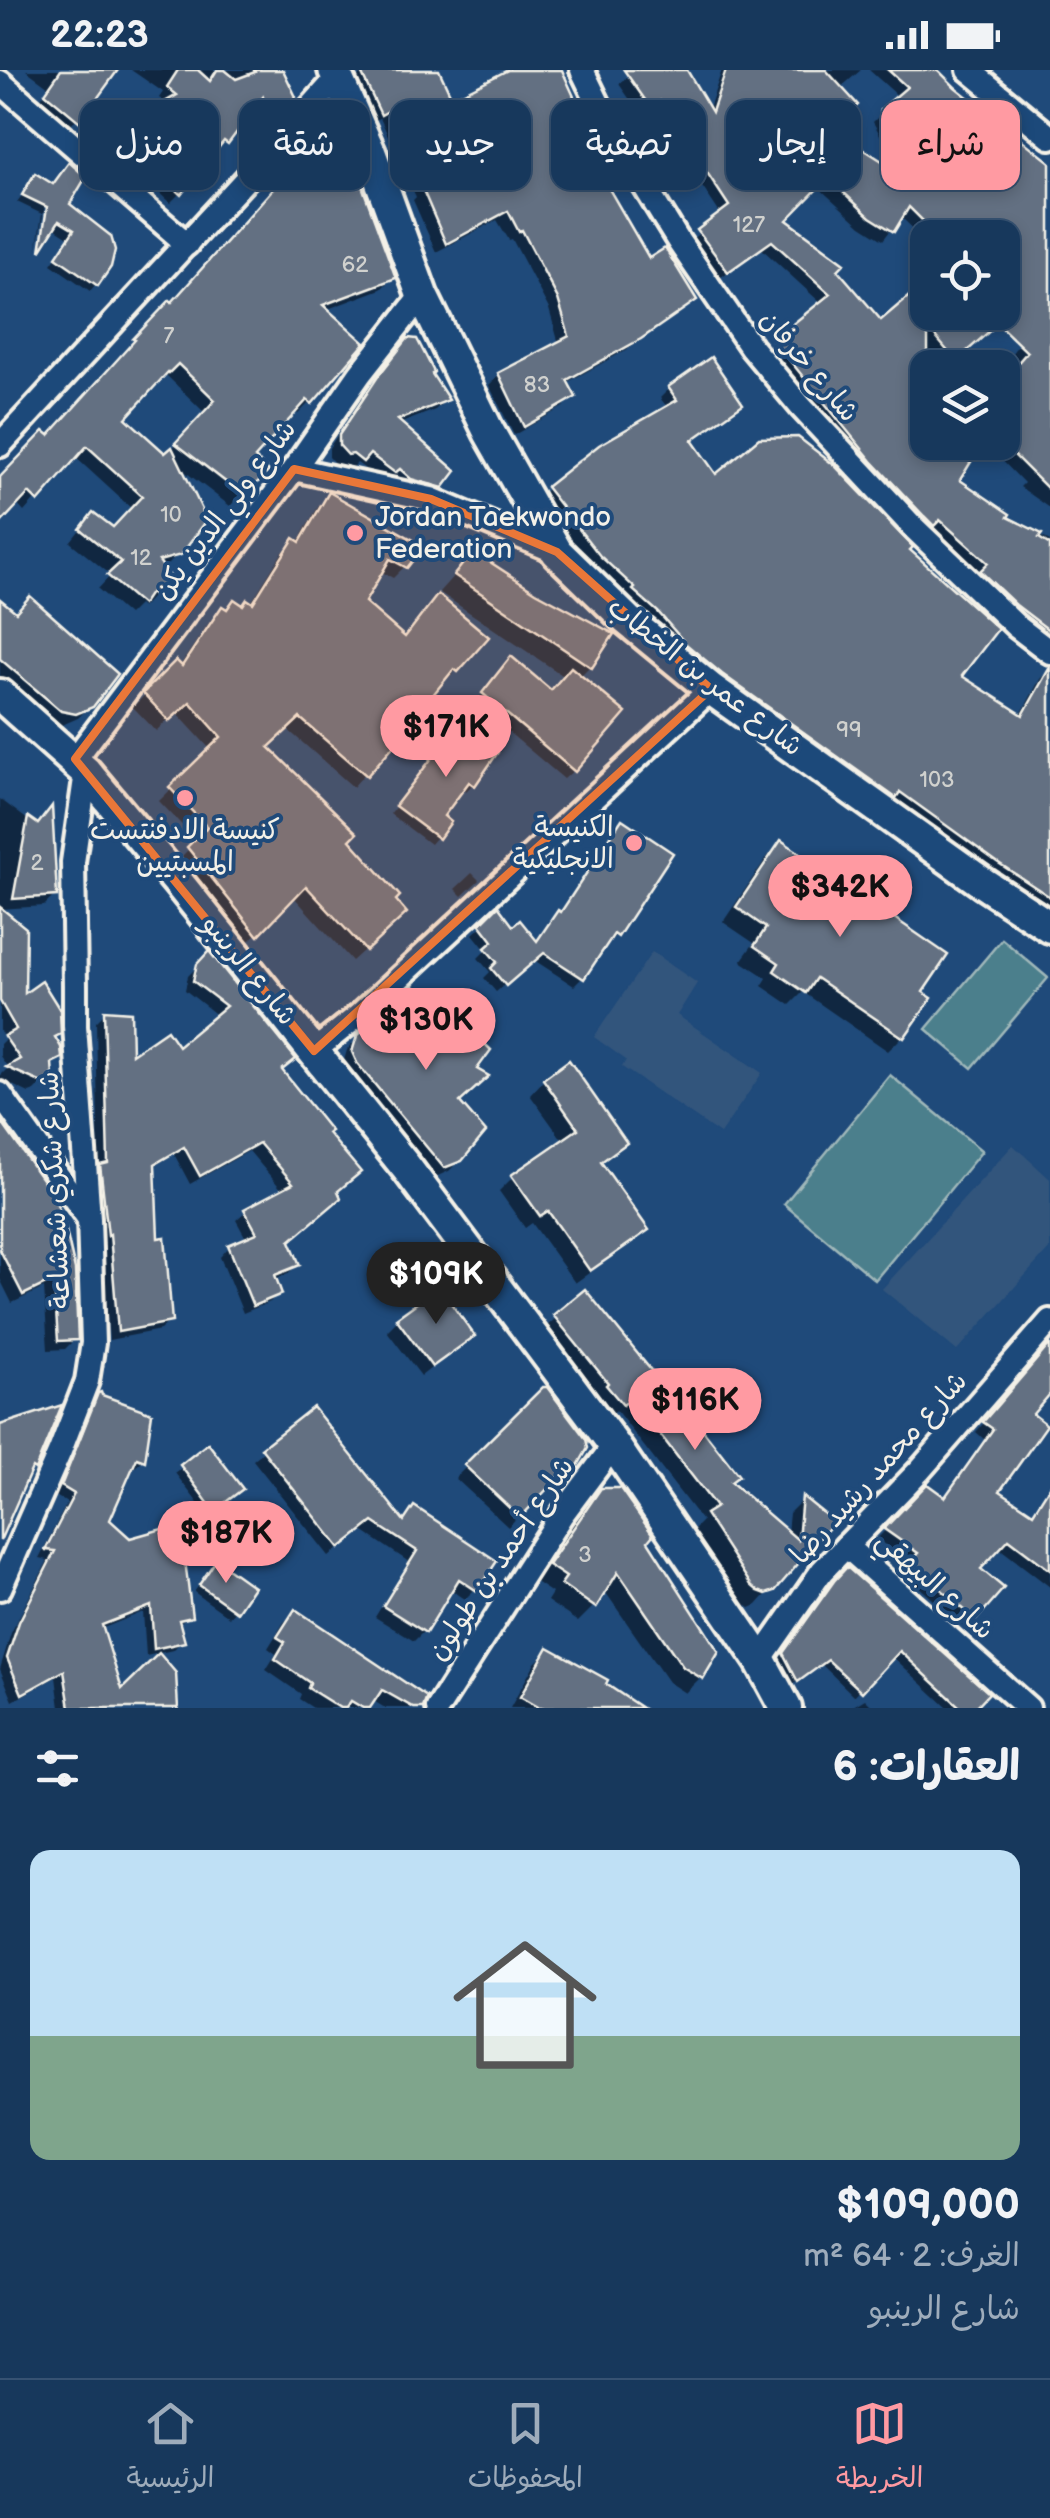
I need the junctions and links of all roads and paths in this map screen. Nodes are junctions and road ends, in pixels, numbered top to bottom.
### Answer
1 (582, 70) edge
2 (969, 70) edge
3 (336, 73) edge
4 (0, 82) edge
5 (1050, 137) edge
6 (186, 244) junction
7 (422, 295) junction
8 (0, 445) edge
9 (294, 469) junction
10 (557, 552) junction
11 (1050, 652) edge
12 (711, 689) junction
13 (0, 695) edge
14 (80, 766) junction
15 (1050, 927) edge
16 (314, 1051) junction
17 (0, 1094) edge
18 (89, 1219) junction
19 (1050, 1321) edge
20 (614, 1446) junction
21 (846, 1546) junction
22 (0, 1588) edge
23 (760, 1660) junction
24 (1024, 1704) edge
25 (438, 1708) edge
26 (786, 1708) edge

1 - 11 street, شارع خرفان
2 - 5 street
3 - 6 street
3 - 7 street, شارع عمر بن الخطاب
4 - 6 street
6 - 8 street
7 - 9 street, شارع ولي الدين يكن
7 - 10 street, شارع عمر بن الخطاب
9 - 10 street
9 - 14 street, شارع ولي الدين يكن
10 - 12 street, شارع عمر بن الخطاب
12 - 15 street, شارع عمر بن الخطاب
12 - 16 street
13 - 14 street, شارع الرينبو
14 - 16 street, شارع الرينبو
14 - 18 street, شارع شكري شعشاعة
16 - 20 street, شارع الرينبو
17 - 18 street
18 - 22 street, شارع شكري شعشاعة
19 - 21 street, شارع محمد رشيد رضا
20 - 23 street, شارع الرينبو
20 - 25 street, شارع أحمد بن طولون
21 - 23 street, شارع محمد رشيد رضا
21 - 24 street, شارع البيهقي
23 - 26 street, شارع الرينبو

